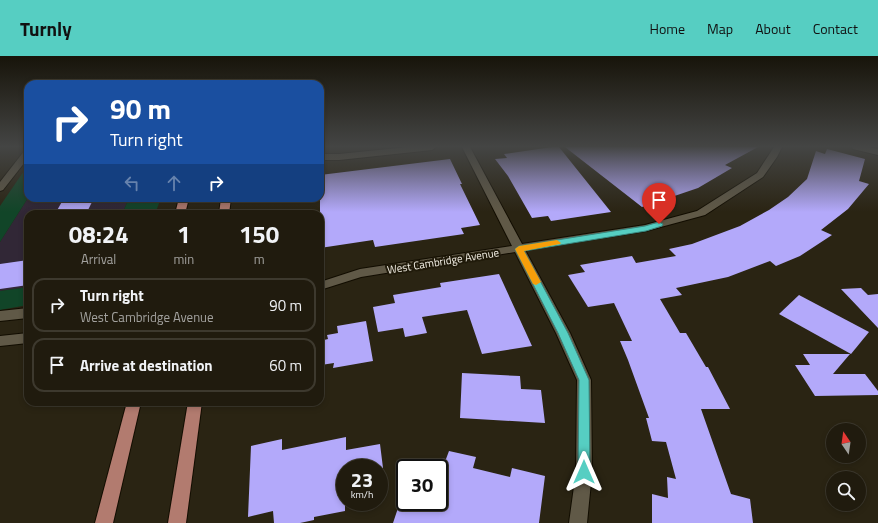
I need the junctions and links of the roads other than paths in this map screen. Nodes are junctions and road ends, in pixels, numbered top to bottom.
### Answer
1 (14, 169) edge
2 (477, 169) edge
3 (764, 169) edge
4 (2, 184) edge
5 (519, 249) junction
6 (324, 285) edge
7 (24, 313) edge
8 (0, 316) edge
9 (24, 339) edge
10 (0, 342) edge
11 (133, 406) edge
12 (194, 406) edge
13 (104, 523) edge
14 (177, 523) edge
15 (578, 523) edge

1 - 4 street
2 - 5 street
3 - 5 street, West Cambridge Avenue
5 - 6 street, West Cambridge Avenue
5 - 15 street
7 - 8 street
9 - 10 street
11 - 13 main road
12 - 14 main road

